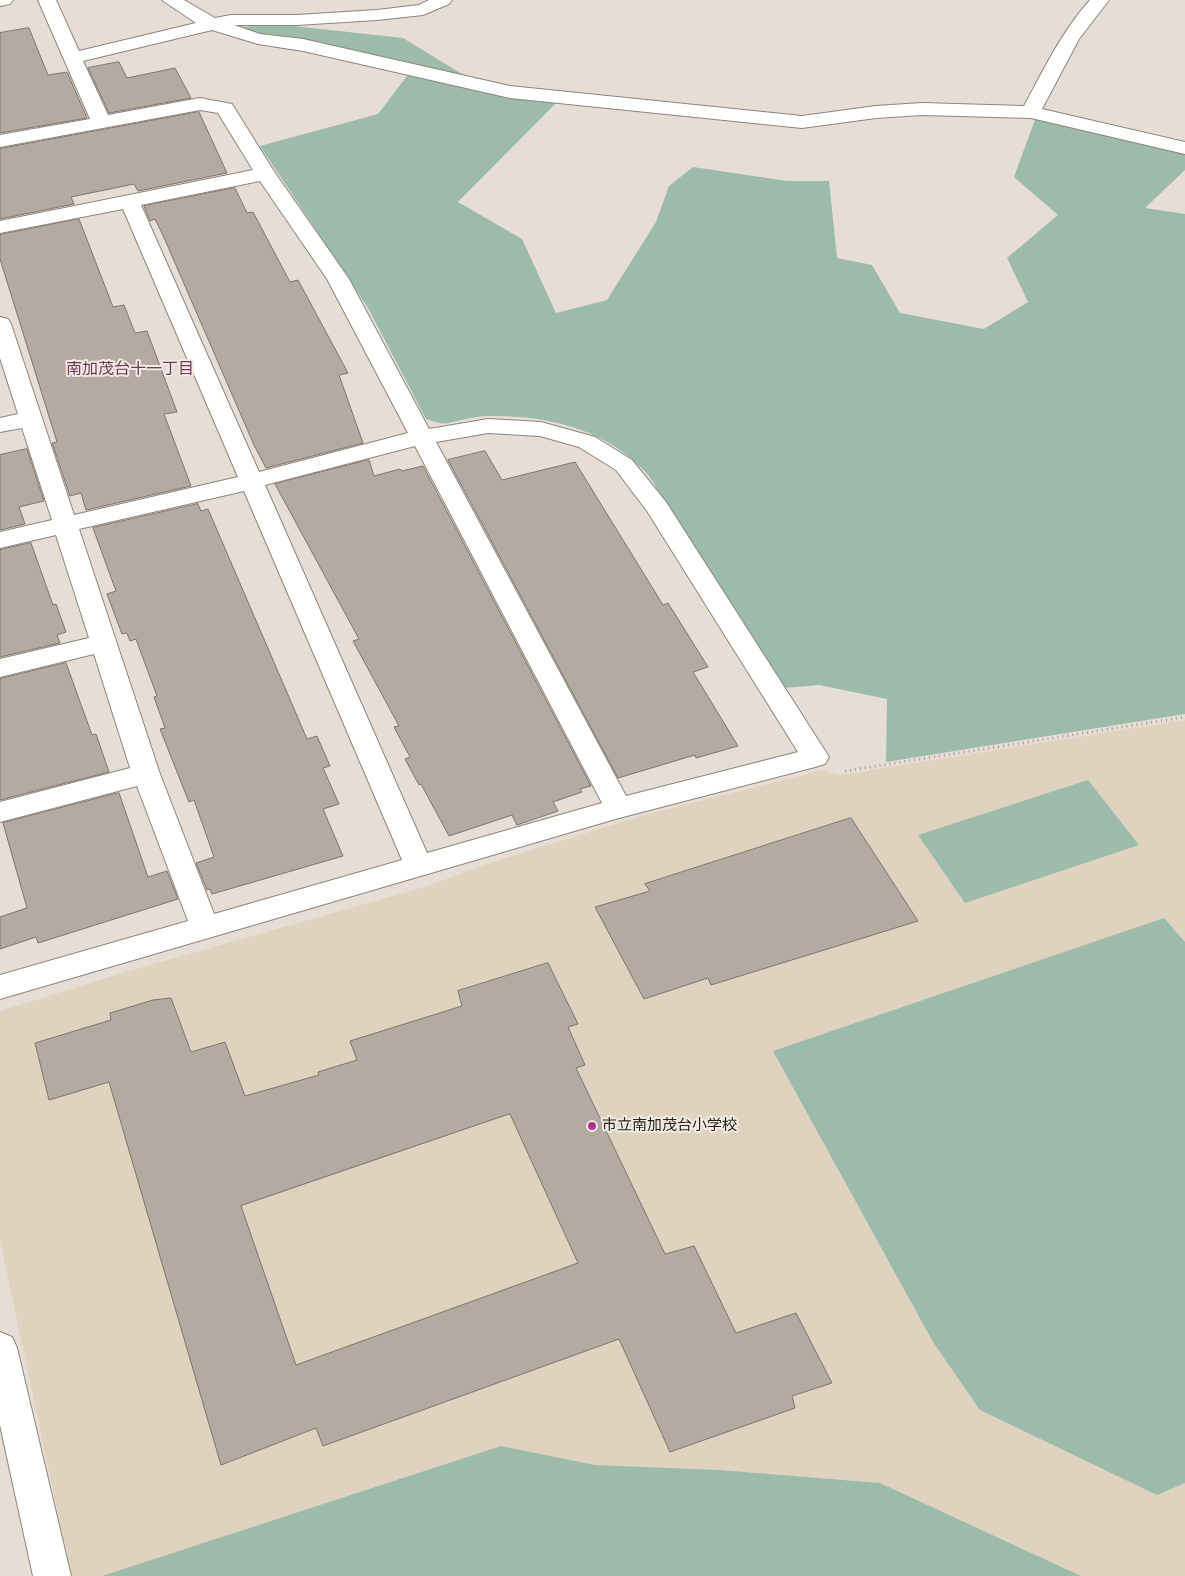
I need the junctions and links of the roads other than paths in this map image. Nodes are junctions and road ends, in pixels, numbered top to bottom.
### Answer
1 (4, 0) edge
2 (47, 0) edge
3 (171, 0) edge
4 (443, 0) edge
5 (1100, 0) edge
6 (0, 1) edge
7 (211, 24) junction
8 (71, 58) junction
9 (1031, 112) junction
10 (101, 122) junction
11 (0, 141) edge
12 (1185, 148) edge
13 (265, 174) junction
14 (130, 202) junction
15 (0, 227) edge
16 (0, 324) edge
17 (30, 419) junction
18 (0, 425) edge
19 (422, 437) junction
20 (253, 481) junction
21 (65, 525) junction
22 (0, 540) edge
23 (103, 643) junction
24 (0, 668) edge
25 (146, 774) junction
26 (619, 808) junction
27 (0, 812) edge
28 (418, 867) junction
29 (204, 926) junction
30 (0, 987) edge
31 (0, 1348) edge
32 (7, 1416) edge
33 (52, 1576) edge

1 - 6 street
2 - 8 street
3 - 7 street
4 - 7 street
5 - 9 street
7 - 8 street
7 - 9 street
8 - 10 street
9 - 12 street
10 - 11 street
10 - 13 street
13 - 14 street
13 - 19 street
14 - 15 street
14 - 20 street
16 - 17 street
17 - 18 street
17 - 21 street
19 - 20 street
19 - 26 street
19 - 26 street
20 - 21 street
20 - 28 street
21 - 22 street
21 - 23 street
23 - 24 street
23 - 25 street
25 - 27 street
25 - 29 street
26 - 28 street
28 - 29 street
29 - 30 street
31 - 32 street
32 - 33 street

